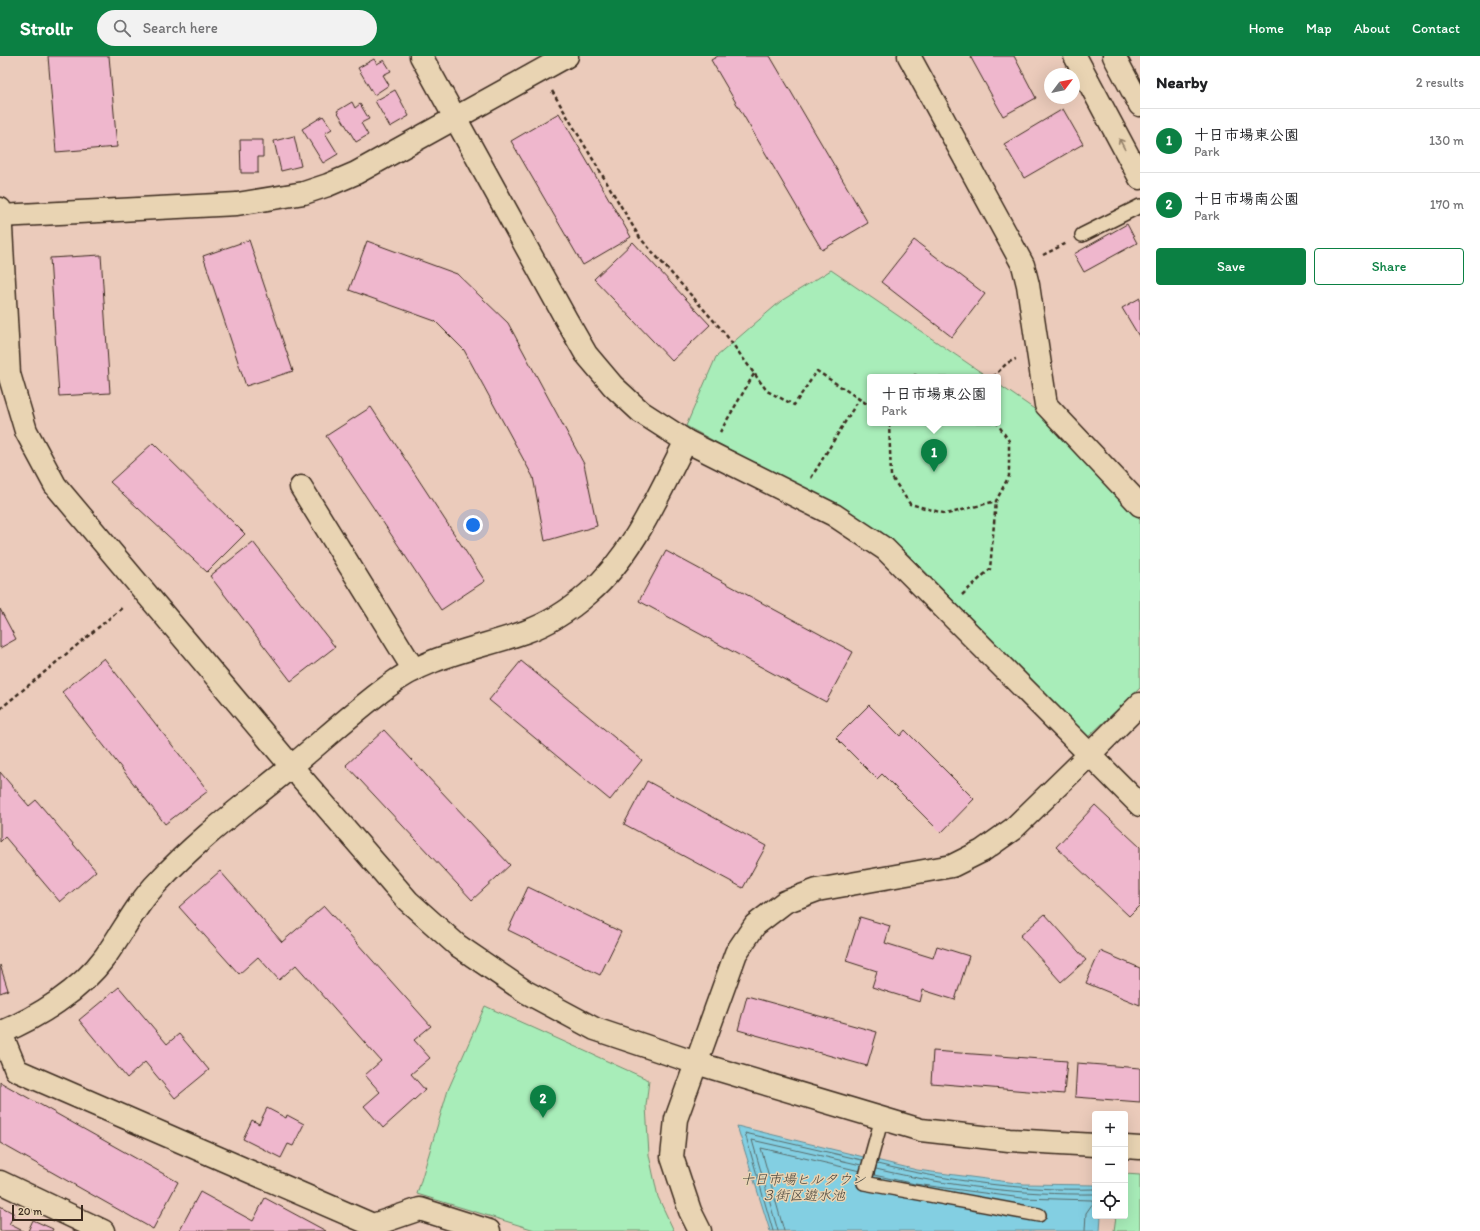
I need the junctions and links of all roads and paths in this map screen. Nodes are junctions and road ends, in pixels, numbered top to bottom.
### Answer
1 (422, 56) edge
2 (909, 56) edge
3 (1075, 56) edge
4 (1114, 56) edge
5 (564, 57) edge
6 (540, 71) junction
7 (1140, 105) edge
8 (456, 119) junction
9 (1140, 178) edge
10 (1140, 206) edge
11 (0, 214) edge
12 (1082, 235) joint
13 (1023, 265) junction
14 (754, 374) junction
15 (859, 399) junction
16 (867, 404) edge
17 (889, 426) edge
18 (999, 426) edge
19 (686, 441) junction
20 (708, 452) junction
21 (300, 487) dead end
22 (799, 497) junction
23 (996, 501) junction
24 (1140, 505) edge
25 (123, 607) dead end
26 (946, 611) junction
27 (414, 670) junction
28 (1140, 704) edge
29 (0, 709) edge
30 (1089, 755) junction
31 (291, 766) junction
32 (1140, 805) edge
33 (1, 1033) edge
34 (696, 1063) junction
35 (882, 1118) junction
36 (1092, 1145) edge
37 (1128, 1147) edge
38 (1140, 1148) edge
39 (0, 1182) edge
40 (1039, 1215) dead end
41 (100, 1230) edge
42 (489, 1231) edge
43 (700, 1231) edge

1 - 8 street
2 - 13 street
9 -> 3 street
4 - 7 street
5 - 6 street
6 - 8 street
6 - 14 path
8 - 11 street
8 - 19 street
10 - 12 lane
11 - 31 street
12 - 13 path
13 - 24 street
14 - 15 path
14 - 20 path
15 - 16 path
15 - 22 path
17 - 23 path
18 - 23 path
19 - 20 street
19 - 27 street
20 - 22 street
21 - 27 street
22 - 26 street
23 - 26 path
25 - 29 path
26 - 30 street
27 - 31 street
28 - 30 street
30 - 32 street
30 - 34 street
31 - 33 street
31 - 34 street
33 - 42 street
34 - 35 street
34 - 43 street
35 - 36 street
35 - 40 lane
37 - 38 street
39 - 41 street

